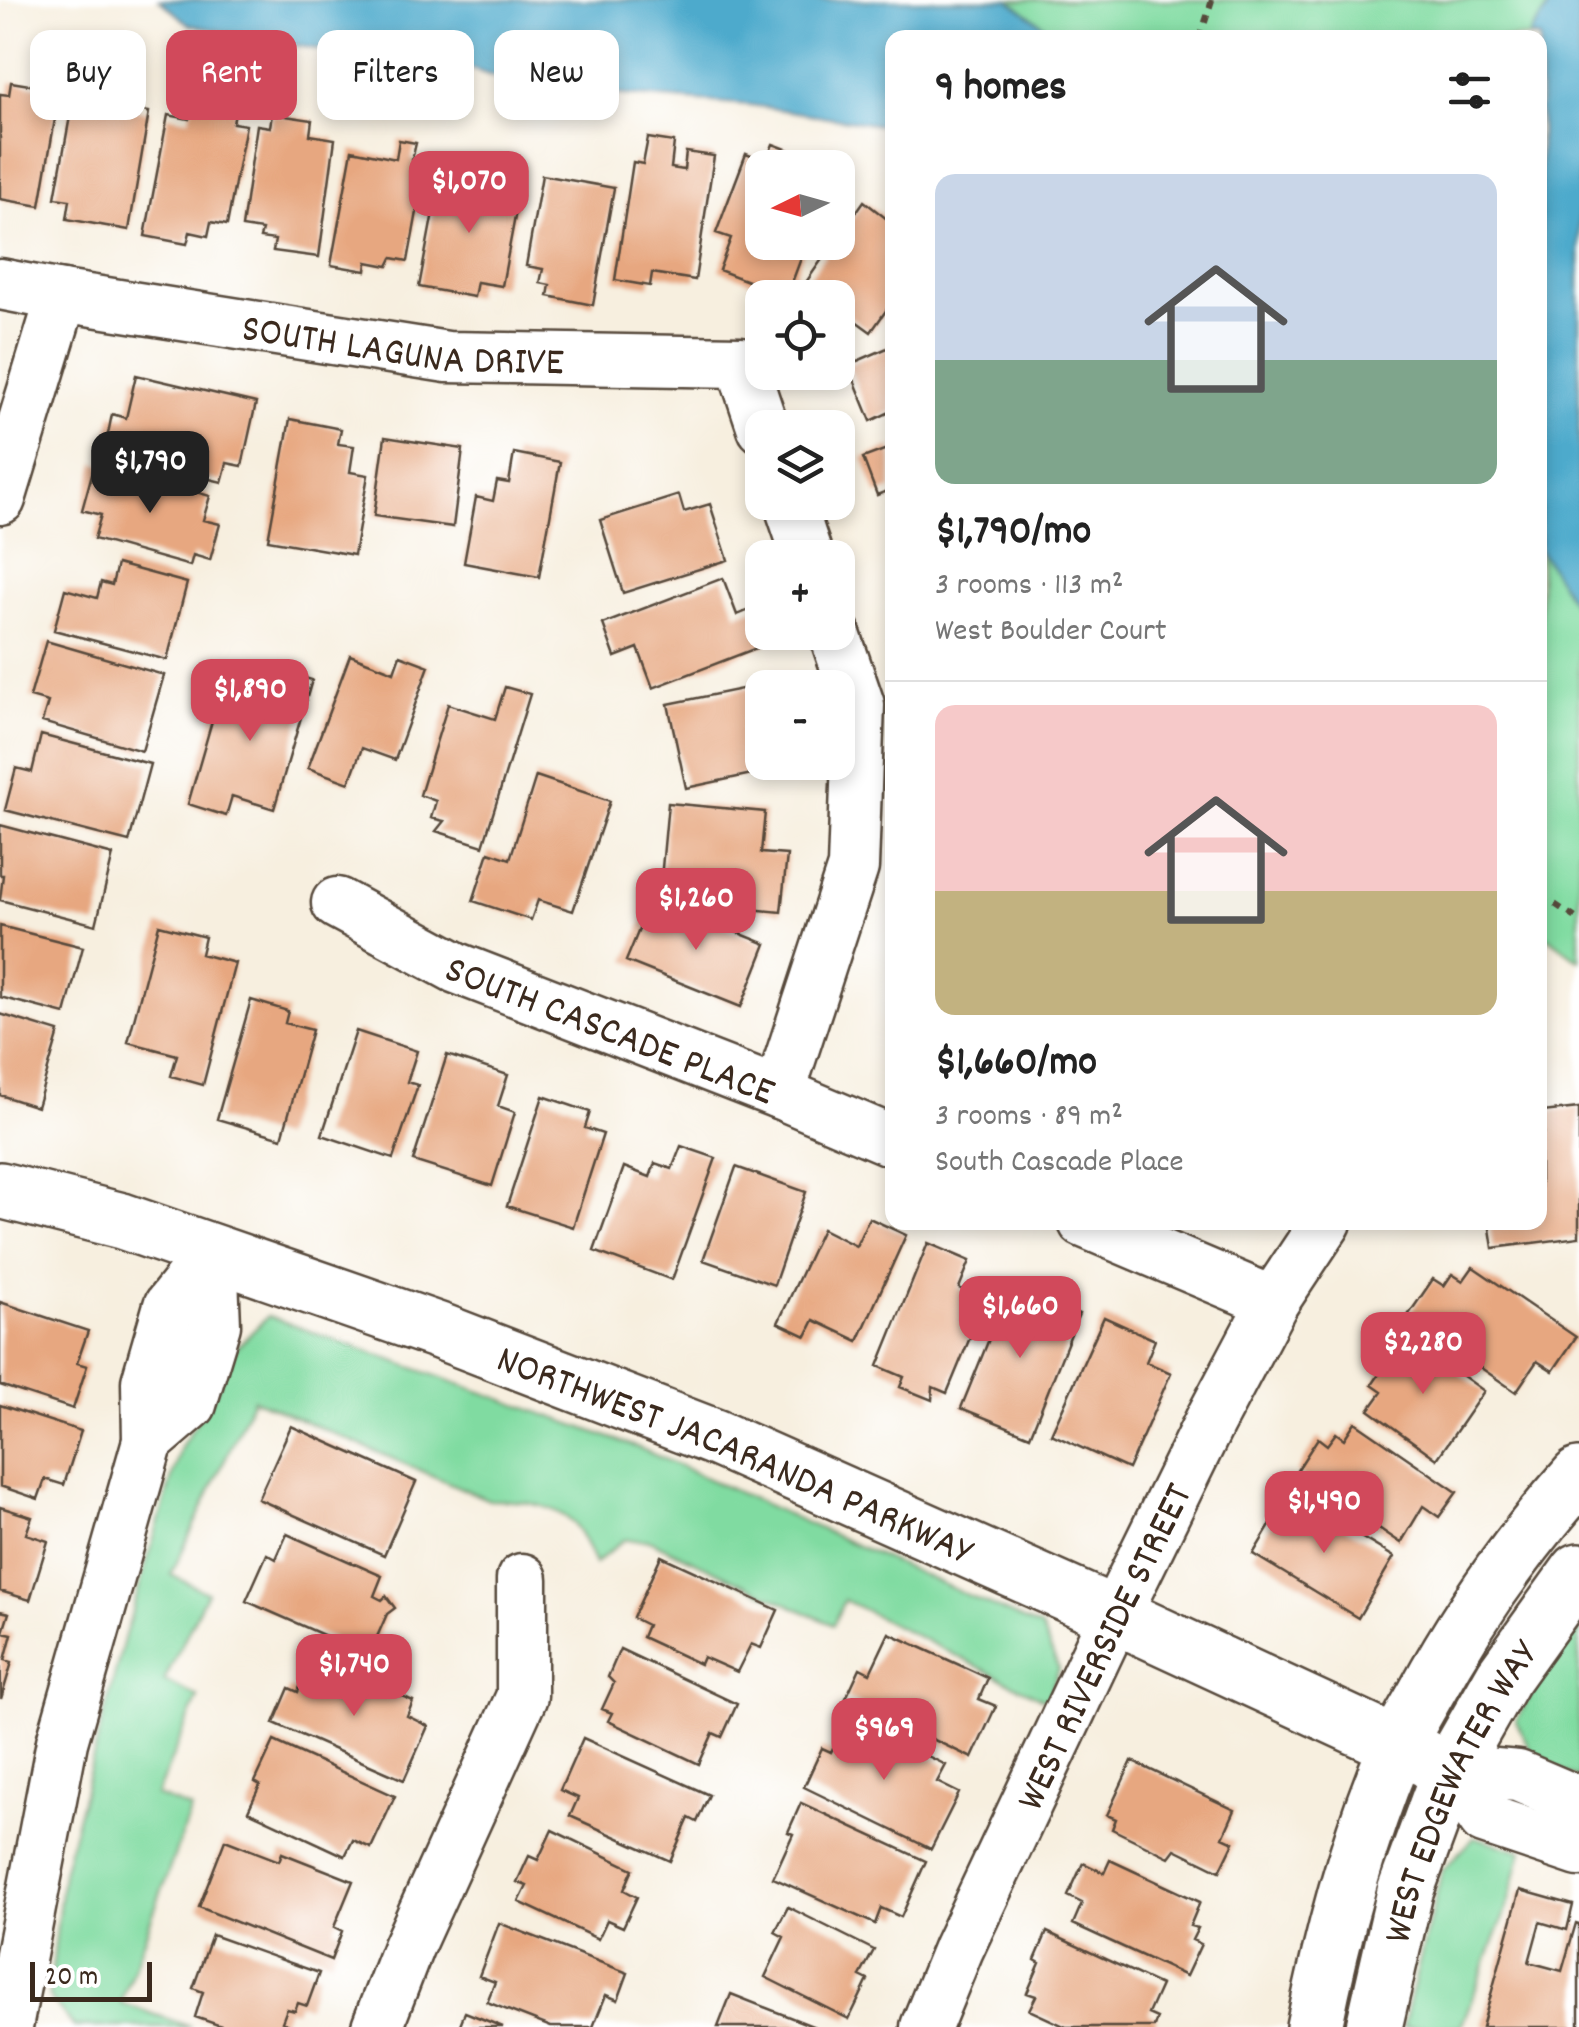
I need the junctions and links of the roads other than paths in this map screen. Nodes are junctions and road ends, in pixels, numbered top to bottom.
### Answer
1 (0, 284) edge
2 (62, 296) junction
3 (757, 410) edge
4 (0, 499) edge
5 (840, 650) edge
6 (337, 904) dead end
7 (780, 1093) junction
8 (885, 1138) edge
9 (0, 1190) edge
10 (1103, 1230) edge
11 (1321, 1230) edge
12 (212, 1252) junction
13 (1273, 1302) junction
14 (1579, 1476) edge
15 (1579, 1571) edge
16 (522, 1579) dead end
17 (1115, 1615) junction
18 (1397, 1746) junction
19 (1450, 1770) junction
20 (1579, 1802) edge
21 (1579, 1851) edge
22 (6, 2027) edge
23 (377, 2027) edge
24 (926, 2027) edge
25 (1314, 2027) edge
26 (1374, 2027) edge

1 - 2 street, SOUTH LAGUNA DRIVE
2 - 3 street, SOUTH LAGUNA DRIVE
2 - 4 street
5 - 7 street
6 - 7 street, SOUTH CASCADE PLACE
7 - 8 street, SOUTH CASCADE PLACE
9 - 12 street, NORTHWEST JACARANDA PARKWAY
10 - 13 street
11 - 13 street, WEST RIVERSIDE STREET
12 - 17 street, NORTHWEST JACARANDA PARKWAY
12 - 22 street
13 - 17 street, WEST RIVERSIDE STREET
14 - 18 street, WEST EDGEWATER WAY
15 - 19 street, WEST EDGEWATER WAY
16 - 23 street
17 - 18 street, NORTHWEST JACARANDA PARKWAY
17 - 24 street, WEST RIVERSIDE STREET
18 - 19 street, NORTHWEST JACARANDA PARKWAY
18 - 25 street, WEST EDGEWATER WAY
19 - 20 street
19 - 21 street
19 - 26 street, WEST EDGEWATER WAY

